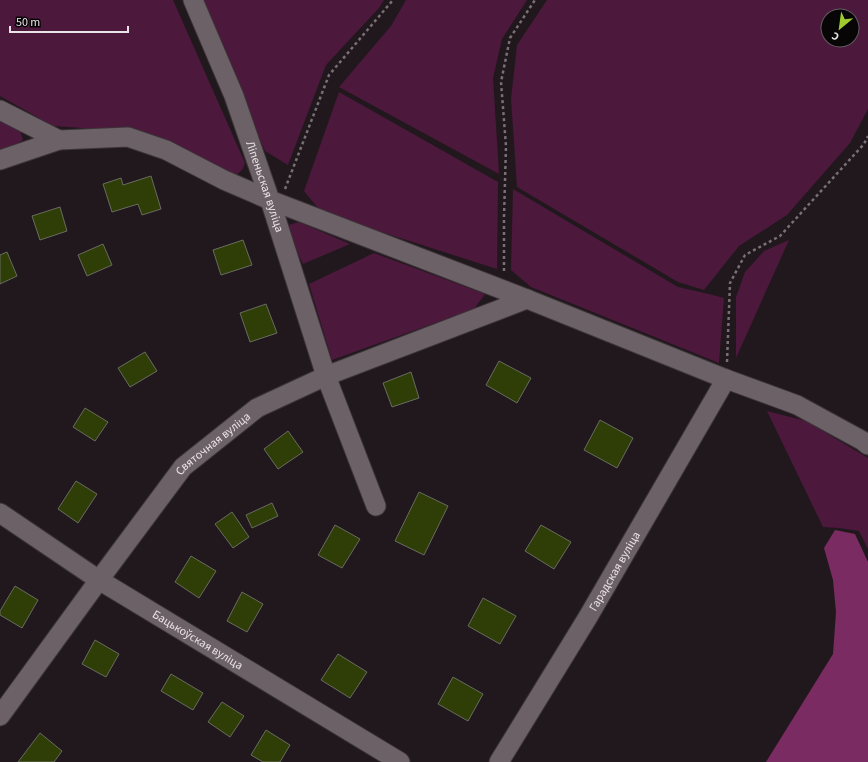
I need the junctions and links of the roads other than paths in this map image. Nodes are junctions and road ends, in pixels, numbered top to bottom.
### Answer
1 (193, 0) edge
2 (0, 110) edge
3 (59, 140) junction
4 (0, 160) edge
5 (270, 200) junction
6 (527, 299) junction
7 (326, 376) junction
8 (726, 379) junction
9 (868, 445) edge
10 (376, 506) dead end
11 (0, 513) edge
12 (98, 580) junction
13 (0, 716) edge
14 (400, 762) edge
15 (500, 762) edge

1 - 5 street, Ліпеньская вуліца
2 - 3 street
3 - 4 street
3 - 5 street
5 - 6 street
5 - 7 street, Ліпеньская вуліца
6 - 7 street, Святочная вуліца
6 - 8 street
7 - 10 street, Ліпеньская вуліца
7 - 12 street, Святочная вуліца
8 - 9 street
8 - 15 street, Гарадская вуліца
11 - 12 street, Бацькоўская вуліца
12 - 13 street, Святочная вуліца
12 - 14 street, Бацькоўская вуліца

